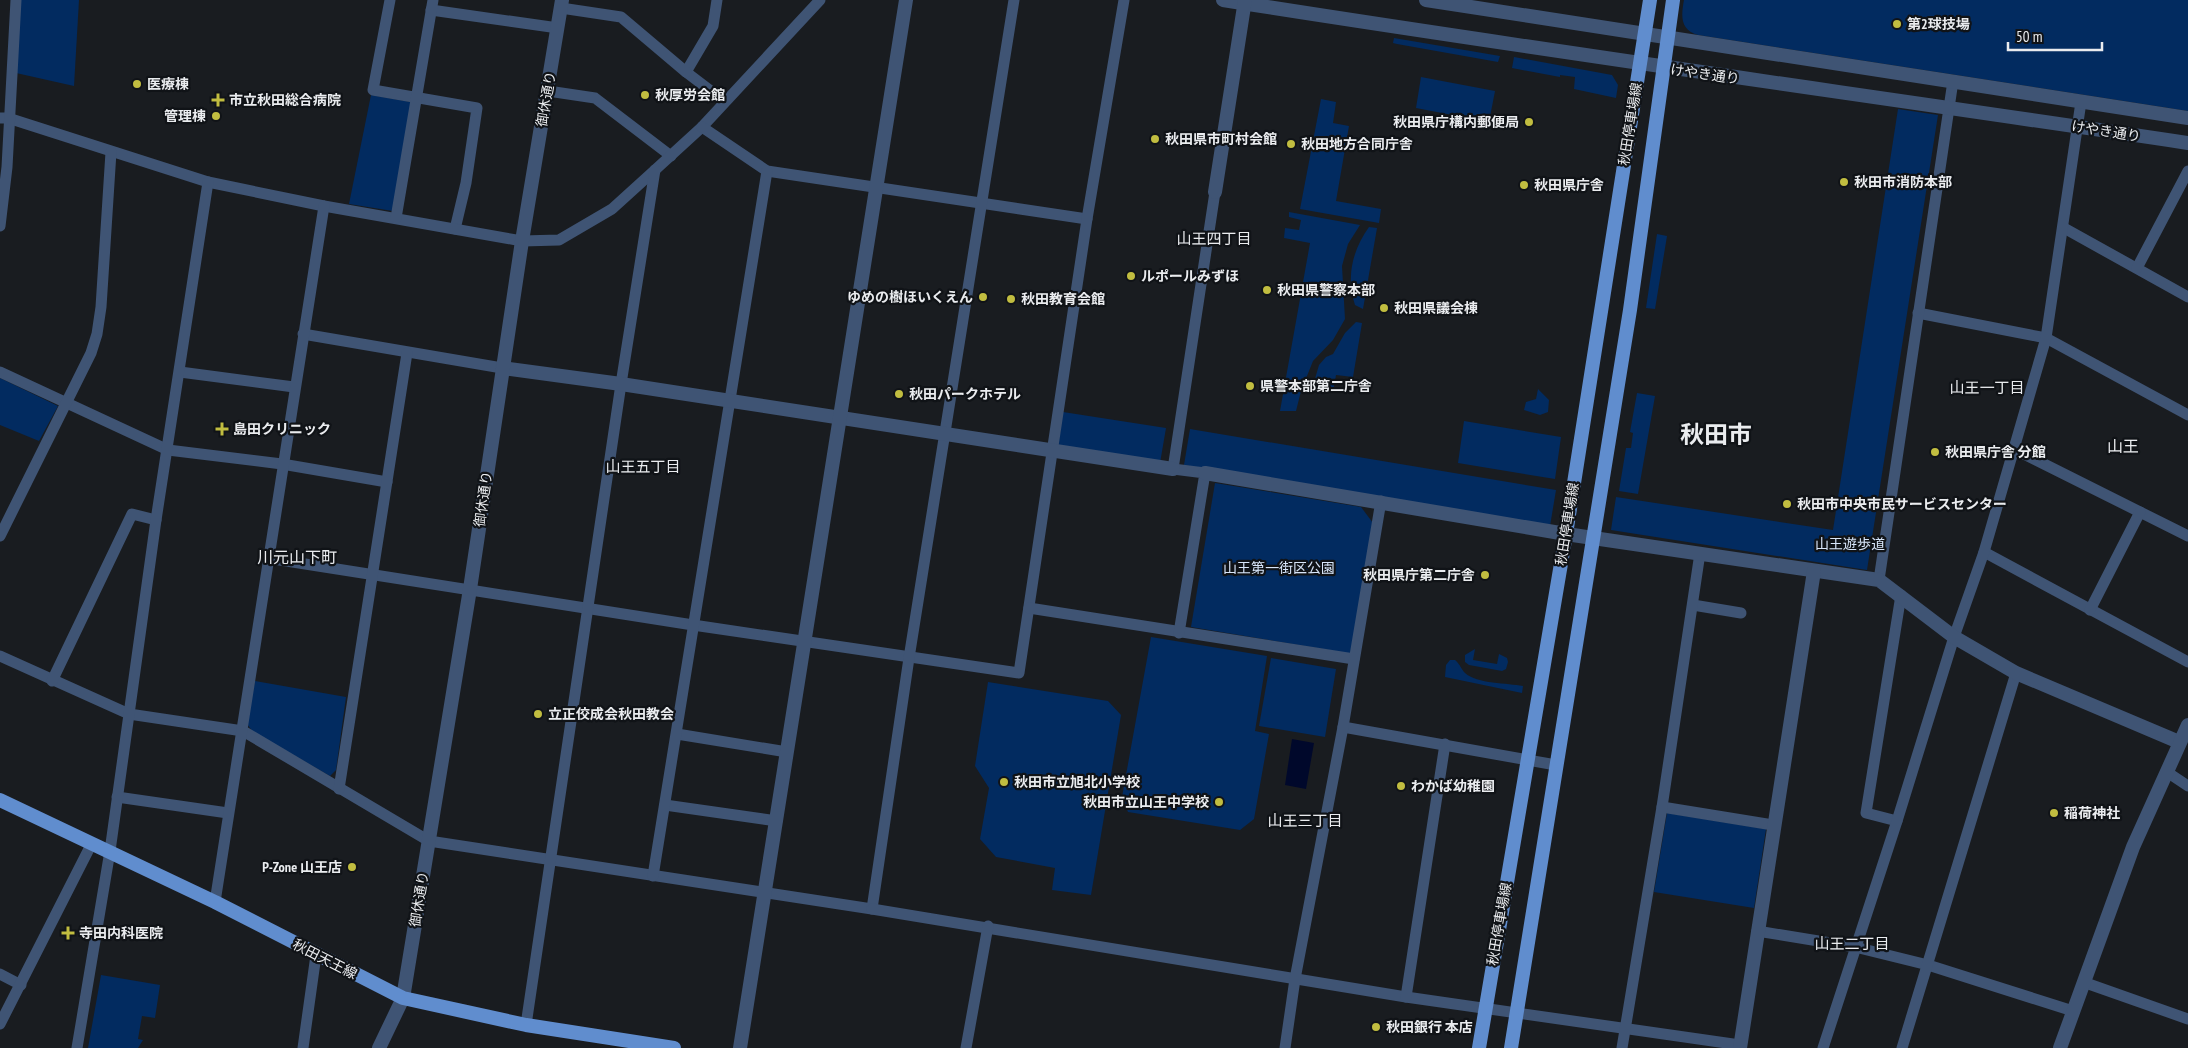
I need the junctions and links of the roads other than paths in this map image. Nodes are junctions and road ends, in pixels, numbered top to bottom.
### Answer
1 (16, 0) edge
2 (390, 0) edge
3 (717, 0) edge
4 (820, 0) edge
5 (906, 0) edge
6 (1014, 0) edge
7 (1124, 0) edge
8 (1223, 0) edge
9 (1426, 0) edge
10 (1650, 0) edge
11 (1673, 0) edge
12 (1245, 2) edge
13 (562, 4) edge
14 (432, 5) edge
15 (558, 28) junction
16 (1645, 33) junction
17 (1668, 37) junction
18 (1640, 65) junction
19 (1663, 68) junction
20 (686, 72) junction
21 (1953, 81) junction
22 (548, 91) junction
23 (417, 98) junction
24 (724, 101) junction
25 (2081, 102) junction
26 (1949, 107) junction
27 (4, 118) edge
28 (2188, 118) edge
29 (702, 127) junction
30 (2078, 127) junction
31 (2188, 143) edge
32 (111, 152) junction
33 (671, 156) junction
34 (655, 170) junction
35 (767, 171) junction
36 (2188, 171) edge
37 (208, 182) junction
38 (876, 186) junction
39 (1215, 192) joint
40 (981, 202) junction
41 (324, 206) junction
42 (396, 218) junction
43 (1087, 219) junction
44 (0, 226) edge
45 (2064, 228) junction
46 (455, 229) junction
47 (522, 241) junction
48 (2137, 268) junction
49 (2188, 297) edge
50 (1918, 313) junction
51 (303, 334) junction
52 (2046, 338) junction
53 (407, 352) junction
54 (502, 368) junction
55 (0, 372) edge
56 (180, 372) junction
57 (621, 384) junction
58 (294, 387) junction
59 (728, 400) junction
60 (66, 402) junction
61 (2188, 414) edge
62 (839, 418) junction
63 (945, 435) junction
64 (2014, 449) junction
65 (168, 450) junction
66 (1052, 450) junction
67 (282, 464) junction
68 (1173, 469) junction
69 (1204, 473) junction
70 (387, 482) junction
71 (1381, 501) junction
72 (2140, 512) junction
73 (156, 520) junction
74 (1566, 534) junction
75 (0, 536) edge
76 (2188, 536) edge
77 (1593, 538) junction
78 (1984, 552) junction
79 (1700, 553) junction
80 (267, 558) junction
81 (1814, 571) junction
82 (373, 576) junction
83 (1879, 580) junction
84 (470, 589) junction
85 (1902, 595) junction
86 (1693, 605) junction
87 (588, 607) junction
88 (1029, 608) junction
89 (2090, 610) junction
90 (1741, 613) dead end
91 (693, 625) junction
92 (1179, 633) junction
93 (1954, 637) junction
94 (804, 641) junction
95 (0, 656) edge
96 (909, 658) junction
97 (1354, 660) junction
98 (2188, 662) edge
99 (2016, 673) junction
100 (52, 681) junction
101 (129, 714) junction
102 (2188, 725) edge
103 (1343, 727) junction
104 (243, 731) junction
105 (676, 734) junction
106 (2179, 742) junction
107 (1446, 744) junction
108 (787, 752) junction
109 (1527, 760) junction
110 (1556, 765) junction
111 (2167, 772) junction
112 (2188, 786) edge
113 (339, 788) junction
114 (118, 797) junction
115 (0, 800) edge
116 (665, 805) junction
117 (1662, 807) junction
118 (228, 813) junction
119 (777, 821) junction
120 (1897, 821) junction
121 (1773, 826) junction
122 (429, 841) junction
123 (92, 842) junction
124 (110, 851) junction
125 (550, 858) junction
126 (653, 876) junction
127 (765, 894) junction
128 (215, 902) junction
129 (872, 909) junction
130 (988, 926) junction
131 (1757, 931) junction
132 (1855, 947) junction
133 (316, 955) junction
134 (1928, 965) junction
135 (0, 974) edge
136 (1295, 978) junction
137 (2083, 982) junction
138 (21, 985) junction
139 (1406, 997) junction
140 (403, 998) junction
141 (1485, 1008) junction
142 (2073, 1011) junction
143 (1517, 1012) junction
144 (2188, 1019) edge
145 (0, 1024) edge
146 (526, 1025) junction
147 (1625, 1028) junction
148 (1740, 1047) edge
149 (77, 1048) edge
150 (303, 1048) edge
151 (379, 1048) edge
152 (674, 1048) edge
153 (740, 1048) edge
154 (966, 1048) edge
155 (1285, 1048) edge
156 (1479, 1048) edge
157 (1511, 1048) edge
158 (1622, 1048) edge
159 (1823, 1048) edge
160 (1902, 1048) edge
161 (2060, 1048) edge

1 - 27 street
2 - 23 street
3 - 20 street
4 - 24 street
5 - 38 street
6 - 40 street
7 - 43 street
8 - 12 street, けやき通り
9 - 16 street
10 - 16 main road, 秋田停車場線
11 - 17 main road, 秋田停車場線
12 - 18 street, けやき通り
12 - 39 street
13 - 15 street, 御休通り
13 - 20 street
14 - 15 street
14 - 23 street
15 - 22 street, 御休通り
16 - 17 street, けやき通り
16 - 18 main road, 秋田停車場線
17 - 19 main road, 秋田停車場線
17 - 21 street, けやき通り
18 - 19 street, けやき通り
18 - 74 main road, 秋田停車場線
19 - 26 street, けやき通り
19 - 77 main road, 秋田停車場線
20 - 24 street
21 - 25 street, けやき通り
21 - 26 street
22 - 33 street
22 - 47 street, 御休通り
23 - 42 street
23 - 46 street
24 - 29 street
25 - 28 street, けやき通り
25 - 30 street
26 - 30 street, けやき通り
26 - 50 street
27 - 32 street
27 - 44 street
29 - 33 street
29 - 35 street
30 - 31 street, けやき通り
30 - 45 street
32 - 37 street
32 - 60 street
33 - 34 street
34 - 47 street
34 - 57 street
35 - 38 street
35 - 59 street
36 - 48 street
37 - 41 street
37 - 56 street
38 - 40 street
38 - 62 street
39 - 68 street
40 - 43 street
40 - 63 street
41 - 42 street
41 - 51 street
42 - 46 street
43 - 66 street
45 - 48 street
45 - 52 street
46 - 47 street
47 - 54 street, 御休通り
48 - 49 street
50 - 52 street
50 - 83 street
51 - 53 street
51 - 58 street
52 - 61 street
52 - 64 street
53 - 54 street
53 - 70 street
54 - 57 street
54 - 84 street, 御休通り
55 - 60 street
56 - 58 street
56 - 65 street
57 - 59 street
57 - 87 street
58 - 67 street
59 - 62 street
59 - 91 street
60 - 65 street
60 - 75 street
62 - 63 street
62 - 94 street
63 - 66 street
63 - 96 street
64 - 72 street
64 - 78 street
65 - 67 street
65 - 73 street
66 - 68 street
66 - 88 street
67 - 70 street
67 - 80 street
68 - 69 street
69 - 71 street
69 - 92 street
70 - 82 street
71 - 74 street
71 - 97 street
72 - 76 street
72 - 89 street
73 - 100 street
73 - 101 street
74 - 77 street
74 - 109 main road, 秋田停車場線
77 - 79 street
77 - 110 main road, 秋田停車場線
78 - 89 street
78 - 93 street
79 - 81 street
79 - 86 street
80 - 82 street
80 - 104 street
81 - 83 street
81 - 121 street
82 - 84 street
82 - 113 street
83 - 85 street
84 - 87 street
84 - 122 street, 御休通り
85 - 93 street
85 - 120 street
86 - 90 street
86 - 117 street
87 - 91 street
87 - 125 street
88 - 92 street
88 - 96 street
89 - 98 street
91 - 94 street
91 - 105 street
92 - 97 street
93 - 99 street
93 - 120 street
94 - 96 street
94 - 108 street
95 - 100 street
96 - 129 street
97 - 103 street
99 - 106 street
99 - 134 street
100 - 101 street
101 - 104 street
101 - 114 street
102 - 106 street
103 - 107 street
103 - 136 street
104 - 113 street
104 - 118 street
105 - 108 street
105 - 116 street
106 - 111 street
107 - 109 street
107 - 139 street
108 - 119 street
109 - 110 street
109 - 141 main road, 秋田停車場線
110 - 143 main road, 秋田停車場線
111 - 112 street
111 - 137 street
113 - 122 street
114 - 118 street
114 - 124 street
115 - 123 main road, 秋田天王線
116 - 119 street
116 - 126 street
117 - 121 street
117 - 147 street
118 - 128 street
119 - 127 street
120 - 132 street
121 - 131 street
122 - 125 street
122 - 140 street, 御休通り
123 - 124 main road, 秋田天王線
123 - 138 street
124 - 128 main road, 秋田天王線
124 - 149 street
125 - 126 street
125 - 146 street
126 - 127 street
127 - 129 street
127 - 153 street
128 - 133 main road, 秋田天王線
129 - 130 street
130 - 136 street
130 - 154 street
131 - 132 street
131 - 148 street
132 - 134 street
132 - 159 street
133 - 140 main road, 秋田天王線
133 - 150 street
134 - 142 street
134 - 160 street
135 - 138 street
136 - 139 street
136 - 155 street
137 - 142 street
137 - 144 street
138 - 145 street
139 - 141 street
140 - 146 main road, 秋田天王線
140 - 151 street, 御休通り
141 - 143 street
141 - 156 main road, 秋田停車場線
142 - 161 street
143 - 147 street
143 - 157 main road, 秋田停車場線
146 - 152 main road, 秋田天王線
147 - 148 street
147 - 158 street

